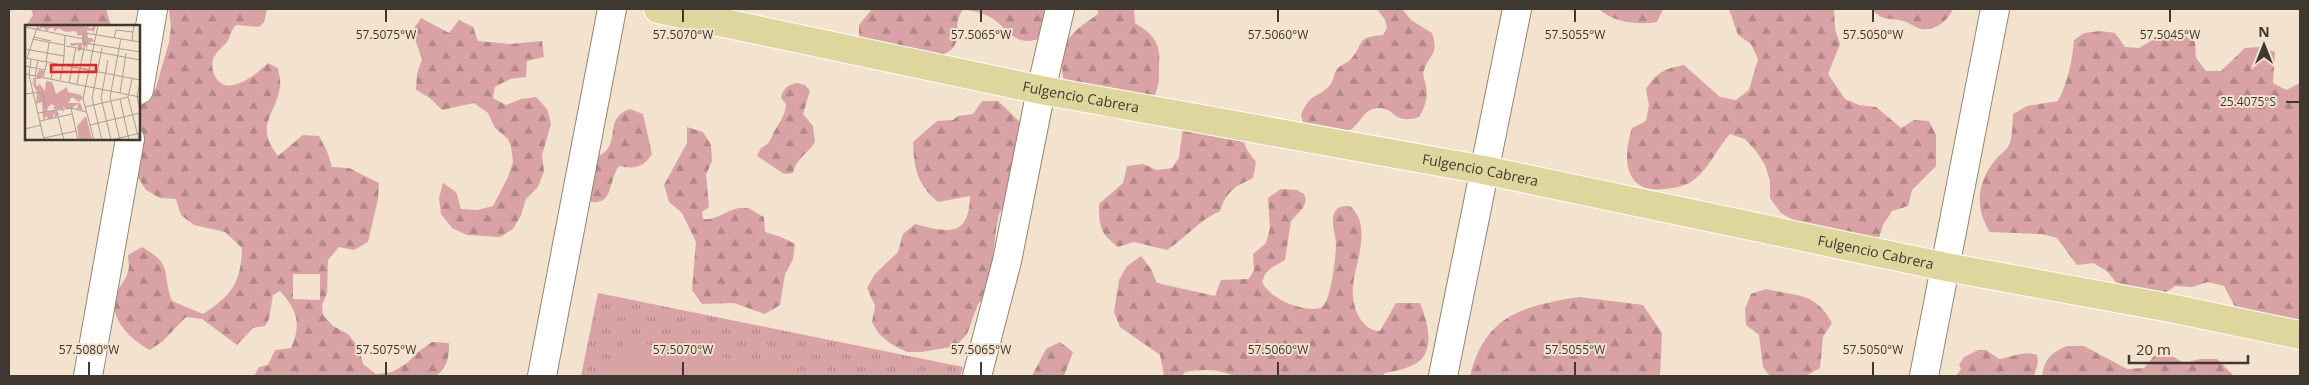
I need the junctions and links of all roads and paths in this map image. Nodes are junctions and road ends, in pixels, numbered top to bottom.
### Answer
1 (153, 9) edge
2 (612, 9) edge
3 (658, 9) edge
4 (1060, 9) edge
5 (1517, 9) edge
6 (1995, 9) edge
7 (140, 84) edge
8 (1041, 90) junction
9 (130, 140) edge
10 (1484, 170) junction
11 (1946, 267) junction
12 (2300, 335) edge
13 (88, 376) edge
14 (542, 376) edge
15 (977, 376) edge
16 (1443, 376) edge
17 (1924, 376) edge

1 - 7 street
2 - 14 street
3 - 8 main road, Fulgencio Cabrera
4 - 8 street
5 - 10 street
6 - 11 street
8 - 10 main road, Fulgencio Cabrera
8 - 15 street
9 - 13 street
10 - 11 main road, Fulgencio Cabrera
10 - 16 street
11 - 12 main road, Fulgencio Cabrera
11 - 17 street

